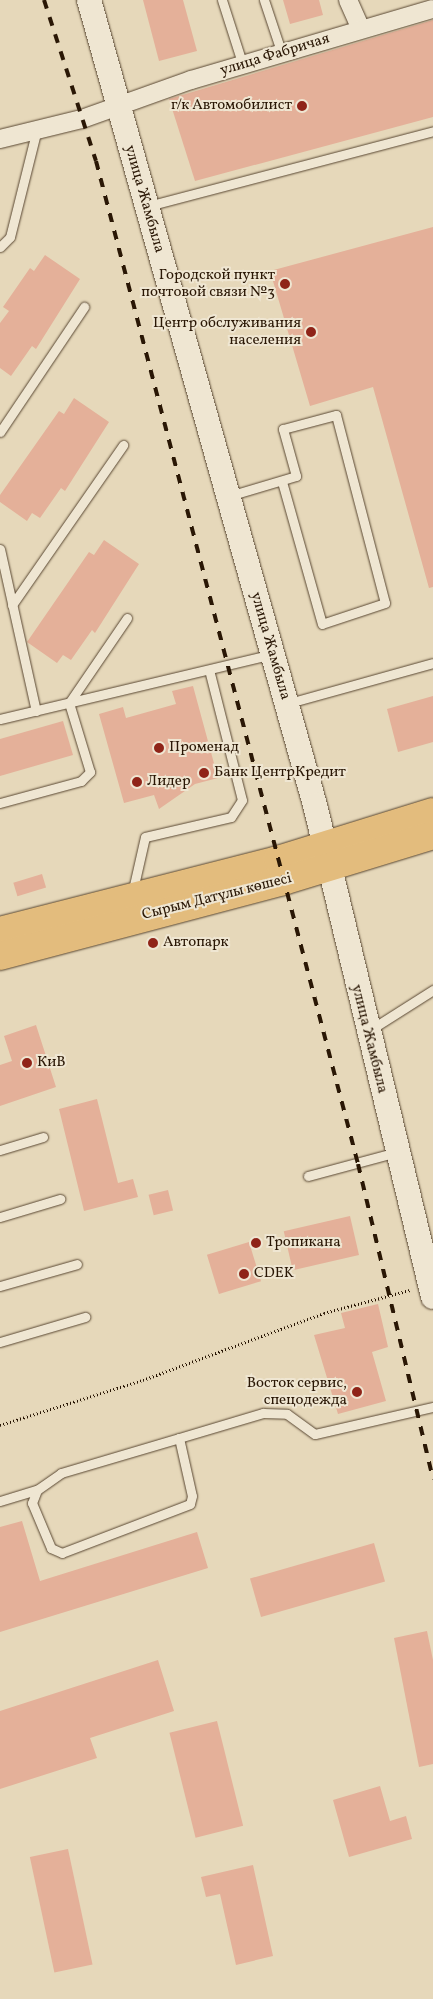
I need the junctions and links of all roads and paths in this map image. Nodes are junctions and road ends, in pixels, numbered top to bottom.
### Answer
1 (89, 0) edge
2 (222, 0) edge
3 (264, 0) edge
4 (348, 0) edge
5 (433, 9) edge
6 (362, 29) junction
7 (282, 54) junction
8 (243, 66) junction
9 (118, 106) junction
10 (37, 129) junction
11 (433, 131) edge
12 (0, 139) edge
13 (146, 206) junction
14 (0, 247) edge
15 (84, 307) dead end
16 (0, 432) edge
17 (123, 445) dead end
18 (282, 482) junction
19 (228, 496) junction
20 (0, 549) edge
21 (12, 605) junction
22 (127, 618) dead end
23 (272, 654) junction
24 (433, 664) edge
25 (208, 670) junction
26 (69, 703) junction
27 (286, 704) junction
28 (36, 711) junction
29 (0, 720) edge
30 (0, 802) edge
31 (433, 812) edge
32 (433, 835) edge
33 (324, 856) junction
34 (131, 898) junction
35 (0, 931) edge
36 (0, 956) edge
37 (433, 990) edge
38 (367, 1032) junction
39 (43, 1137) dead end
40 (0, 1150) edge
41 (397, 1152) junction
42 (308, 1176) dead end
43 (60, 1199) dead end
44 (0, 1217) edge
45 (77, 1264) dead end
46 (0, 1286) edge
47 (432, 1289) edge
48 (85, 1317) dead end
49 (0, 1342) edge
50 (433, 1407) edge
51 (0, 1425) edge
52 (178, 1438) junction
53 (37, 1490) junction
54 (0, 1501) edge

1 - 9 street, улица Жамбыла
2 - 8 lane
3 - 7 lane
4 - 6 street
5 - 6 street, улица Фабричая
6 - 7 street, улица Фабричая
7 - 8 street, улица Фабричая
8 - 9 street, улица Фабричая
9 - 10 street, улица Фабричая
9 - 13 street, улица Жамбыла
10 - 12 street, улица Фабричая
10 - 14 lane
11 - 13 lane
13 - 19 street, улица Жамбыла
15 - 16 lane
17 - 21 lane
18 - 18 lane
18 - 19 lane
19 - 23 street, улица Жамбыла
20 - 21 lane
21 - 28 lane
22 - 26 lane
23 - 25 lane
23 - 27 street, улица Жамбыла
24 - 27 lane
25 - 26 lane
25 - 34 lane
26 - 28 lane
26 - 30 lane
27 - 33 street, улица Жамбыла
28 - 29 lane
31 - 33 highway, Сырым Датұлы көшесі
32 - 33 highway, Сырым Датұлы көшесі
33 - 34 highway, Сырым Датұлы көшесі
33 - 36 highway, Сырым Датұлы көшесі
33 - 38 street, улица Жамбыла
34 - 35 highway, Сырым Датұлы көшесі
37 - 38 lane
38 - 41 street, улица Жамбыла
39 - 40 lane
41 - 42 lane
41 - 47 street, улица Жамбыла
43 - 44 lane
45 - 46 lane
47 - 51 path
48 - 49 lane
50 - 52 lane
52 - 53 lane
52 - 53 lane
53 - 54 lane

